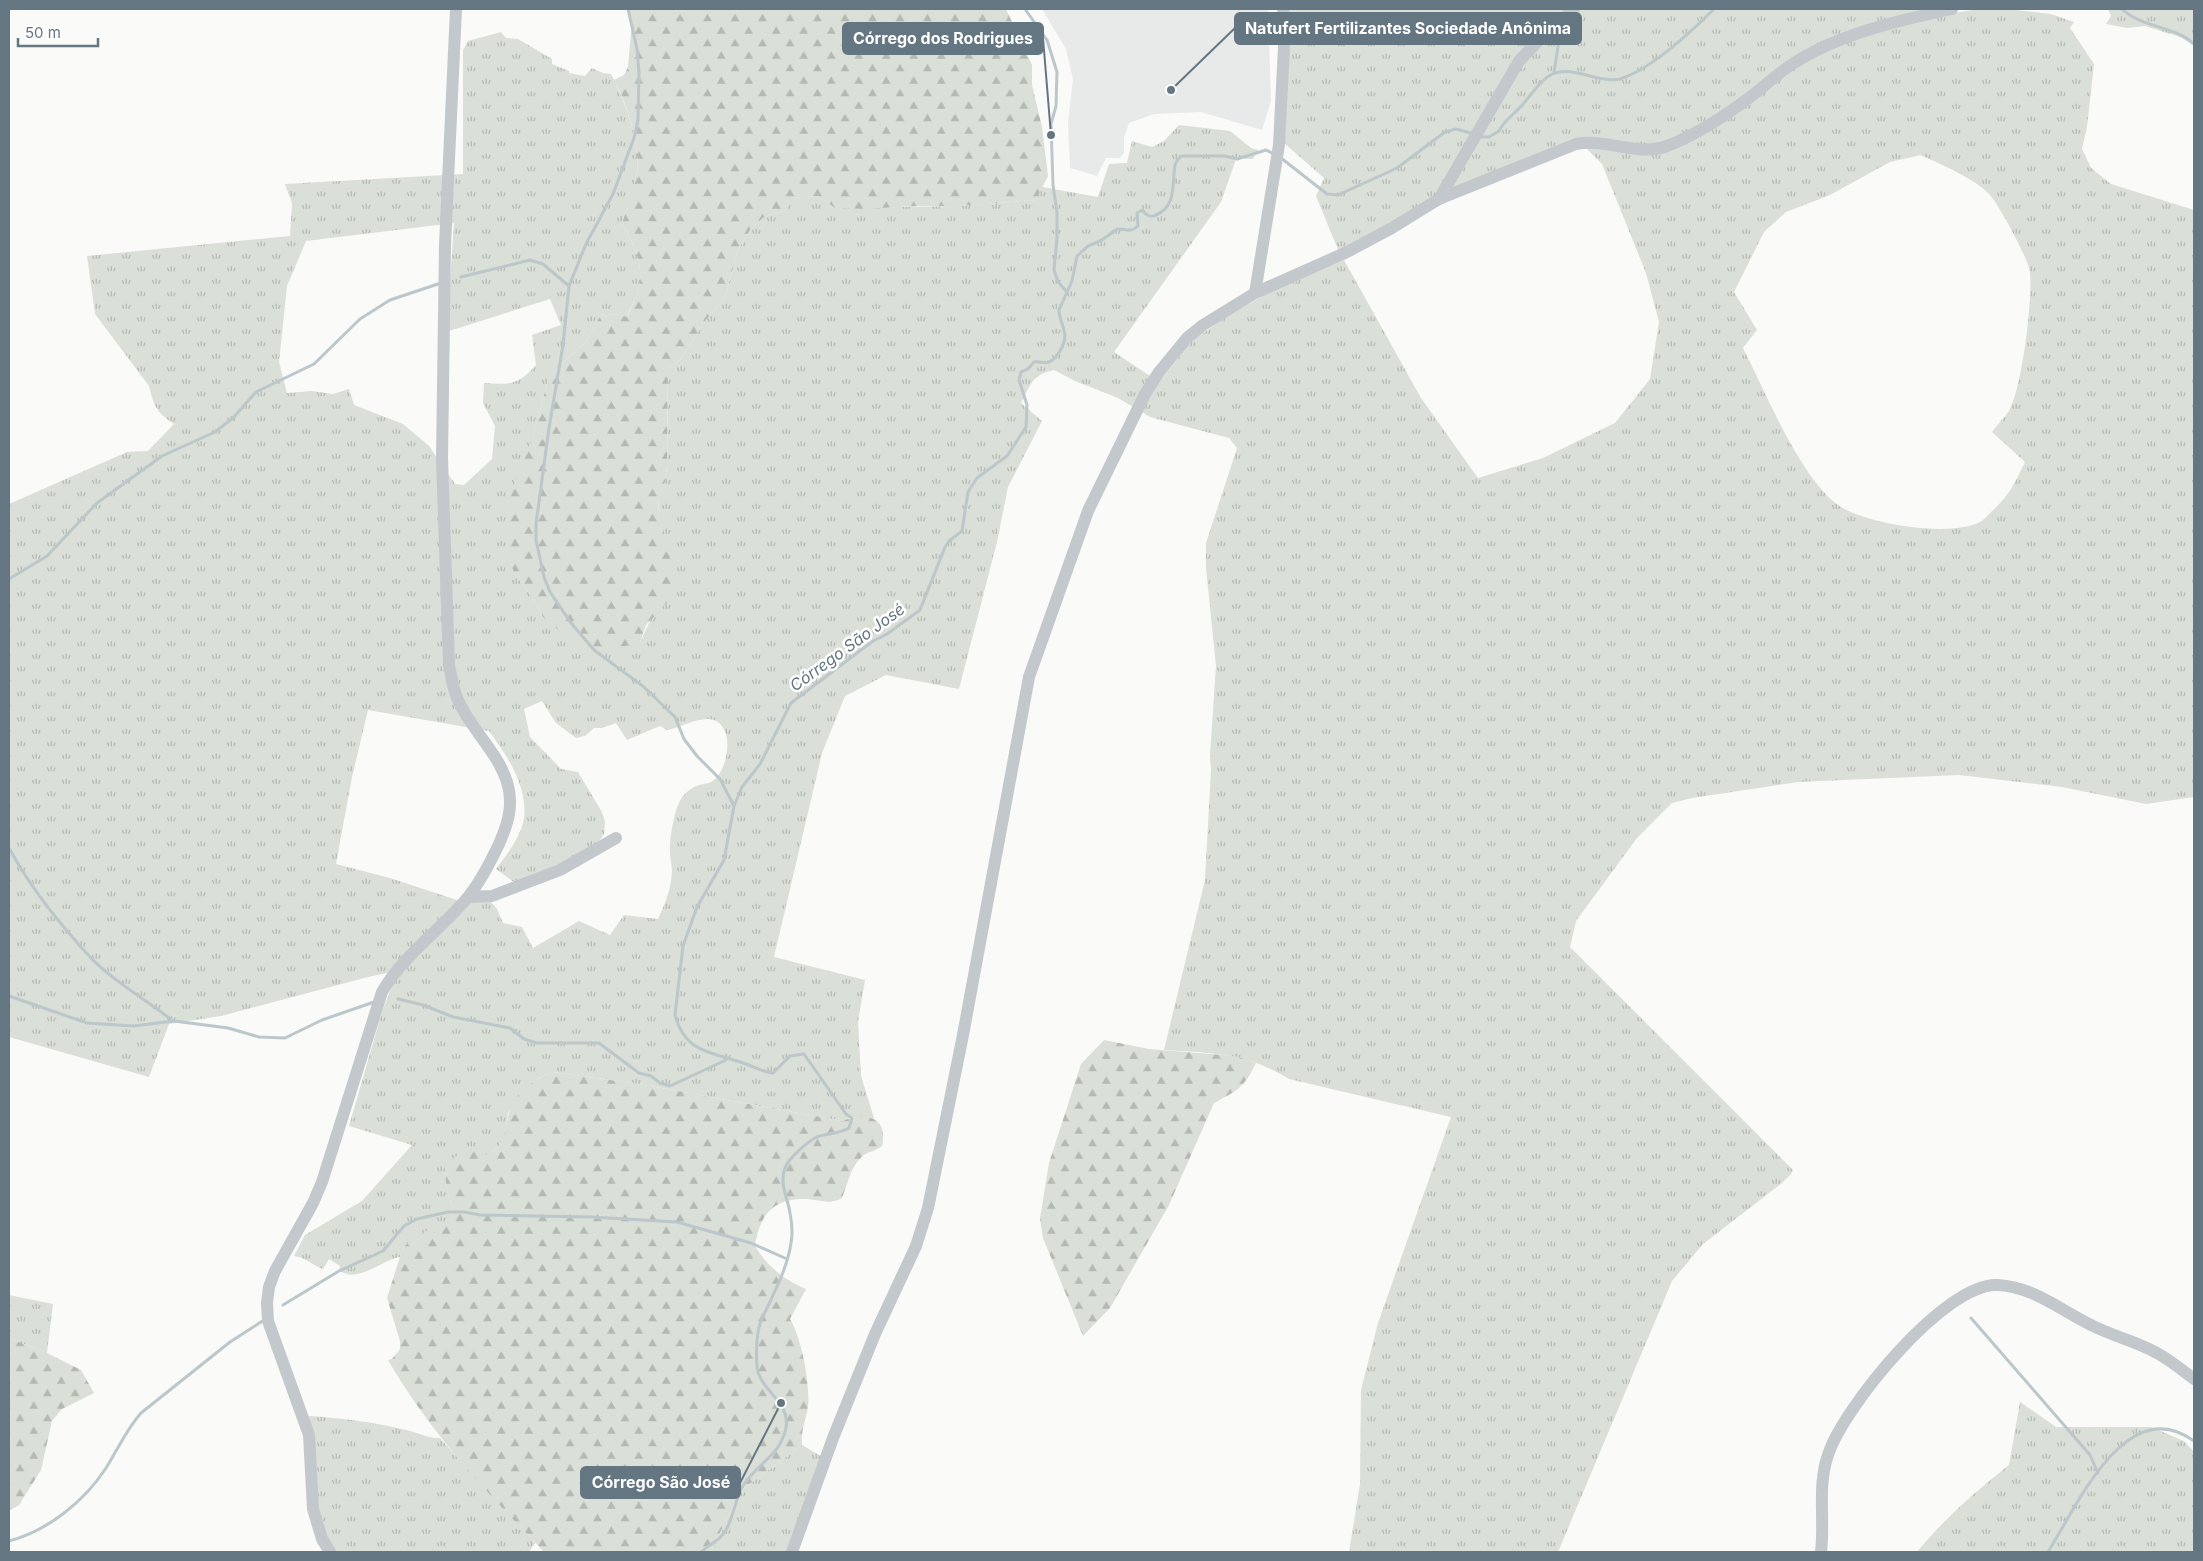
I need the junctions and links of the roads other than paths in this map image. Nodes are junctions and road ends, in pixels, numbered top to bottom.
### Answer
1 (456, 9) edge
2 (1283, 9) edge
3 (1574, 9) edge
4 (1952, 9) edge
5 (1439, 199) junction
6 (1255, 293) junction
7 (616, 838) dead end
8 (468, 897) junction
9 (2194, 1379) edge
10 (330, 1552) edge
11 (792, 1552) edge
12 (1821, 1552) edge

1 - 8 street
2 - 6 street
3 - 5 street
4 - 5 street
5 - 6 street
6 - 11 street
7 - 8 street
8 - 10 street
9 - 12 street

